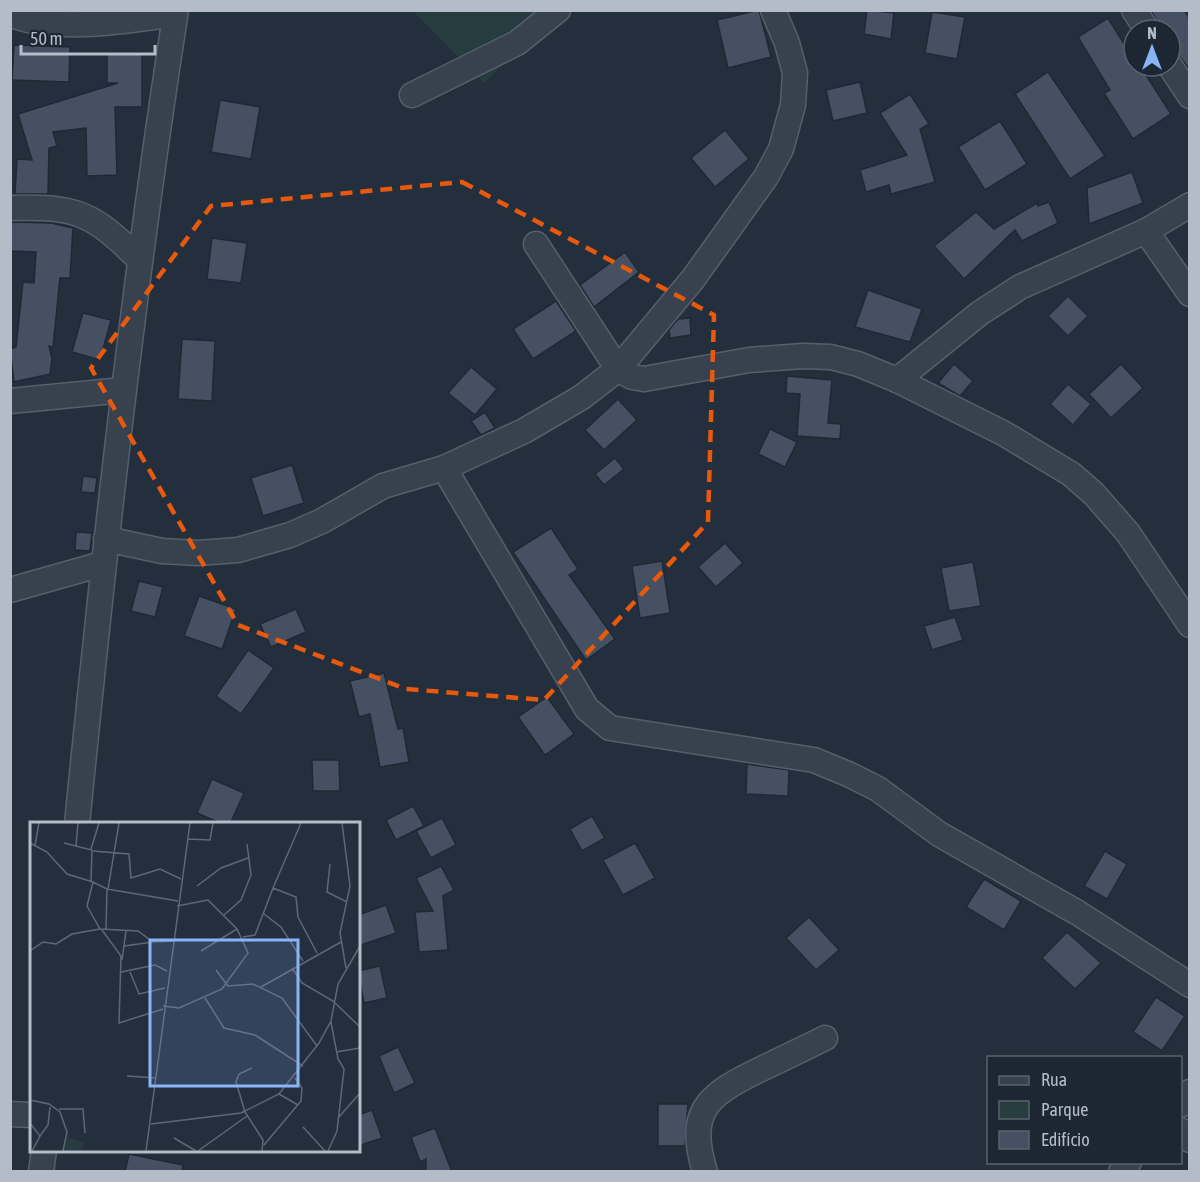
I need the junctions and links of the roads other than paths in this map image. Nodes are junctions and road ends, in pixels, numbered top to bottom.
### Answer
1 (558, 10) edge
2 (773, 10) edge
3 (175, 12) edge
4 (16, 20) edge
5 (1178, 78) edge
6 (412, 95) dead end
7 (1190, 96) edge
8 (1190, 205) edge
9 (10, 207) edge
10 (1146, 231) junction
11 (536, 244) dead end
12 (140, 260) junction
13 (1190, 294) edge
14 (618, 369) junction
15 (897, 380) junction
16 (123, 390) junction
17 (10, 401) edge
18 (444, 468) junction
19 (106, 539) junction
20 (102, 564) junction
21 (10, 590) edge
22 (1190, 625) edge
23 (77, 822) edge
24 (1190, 985) edge
25 (825, 1038) dead end
26 (10, 1114) edge
27 (30, 1115) edge
28 (44, 1152) edge
29 (41, 1172) edge
30 (705, 1172) edge

1 - 6 street
2 - 14 street
3 - 4 street
3 - 12 street
5 - 7 street
8 - 10 street
9 - 12 street
10 - 13 street
10 - 15 street
11 - 14 street
12 - 16 street
14 - 15 street
14 - 18 street
15 - 22 street
16 - 17 street
16 - 19 street
18 - 19 street
18 - 24 street
19 - 20 street
20 - 21 street
20 - 23 street
25 - 30 street
26 - 27 street
28 - 29 street

